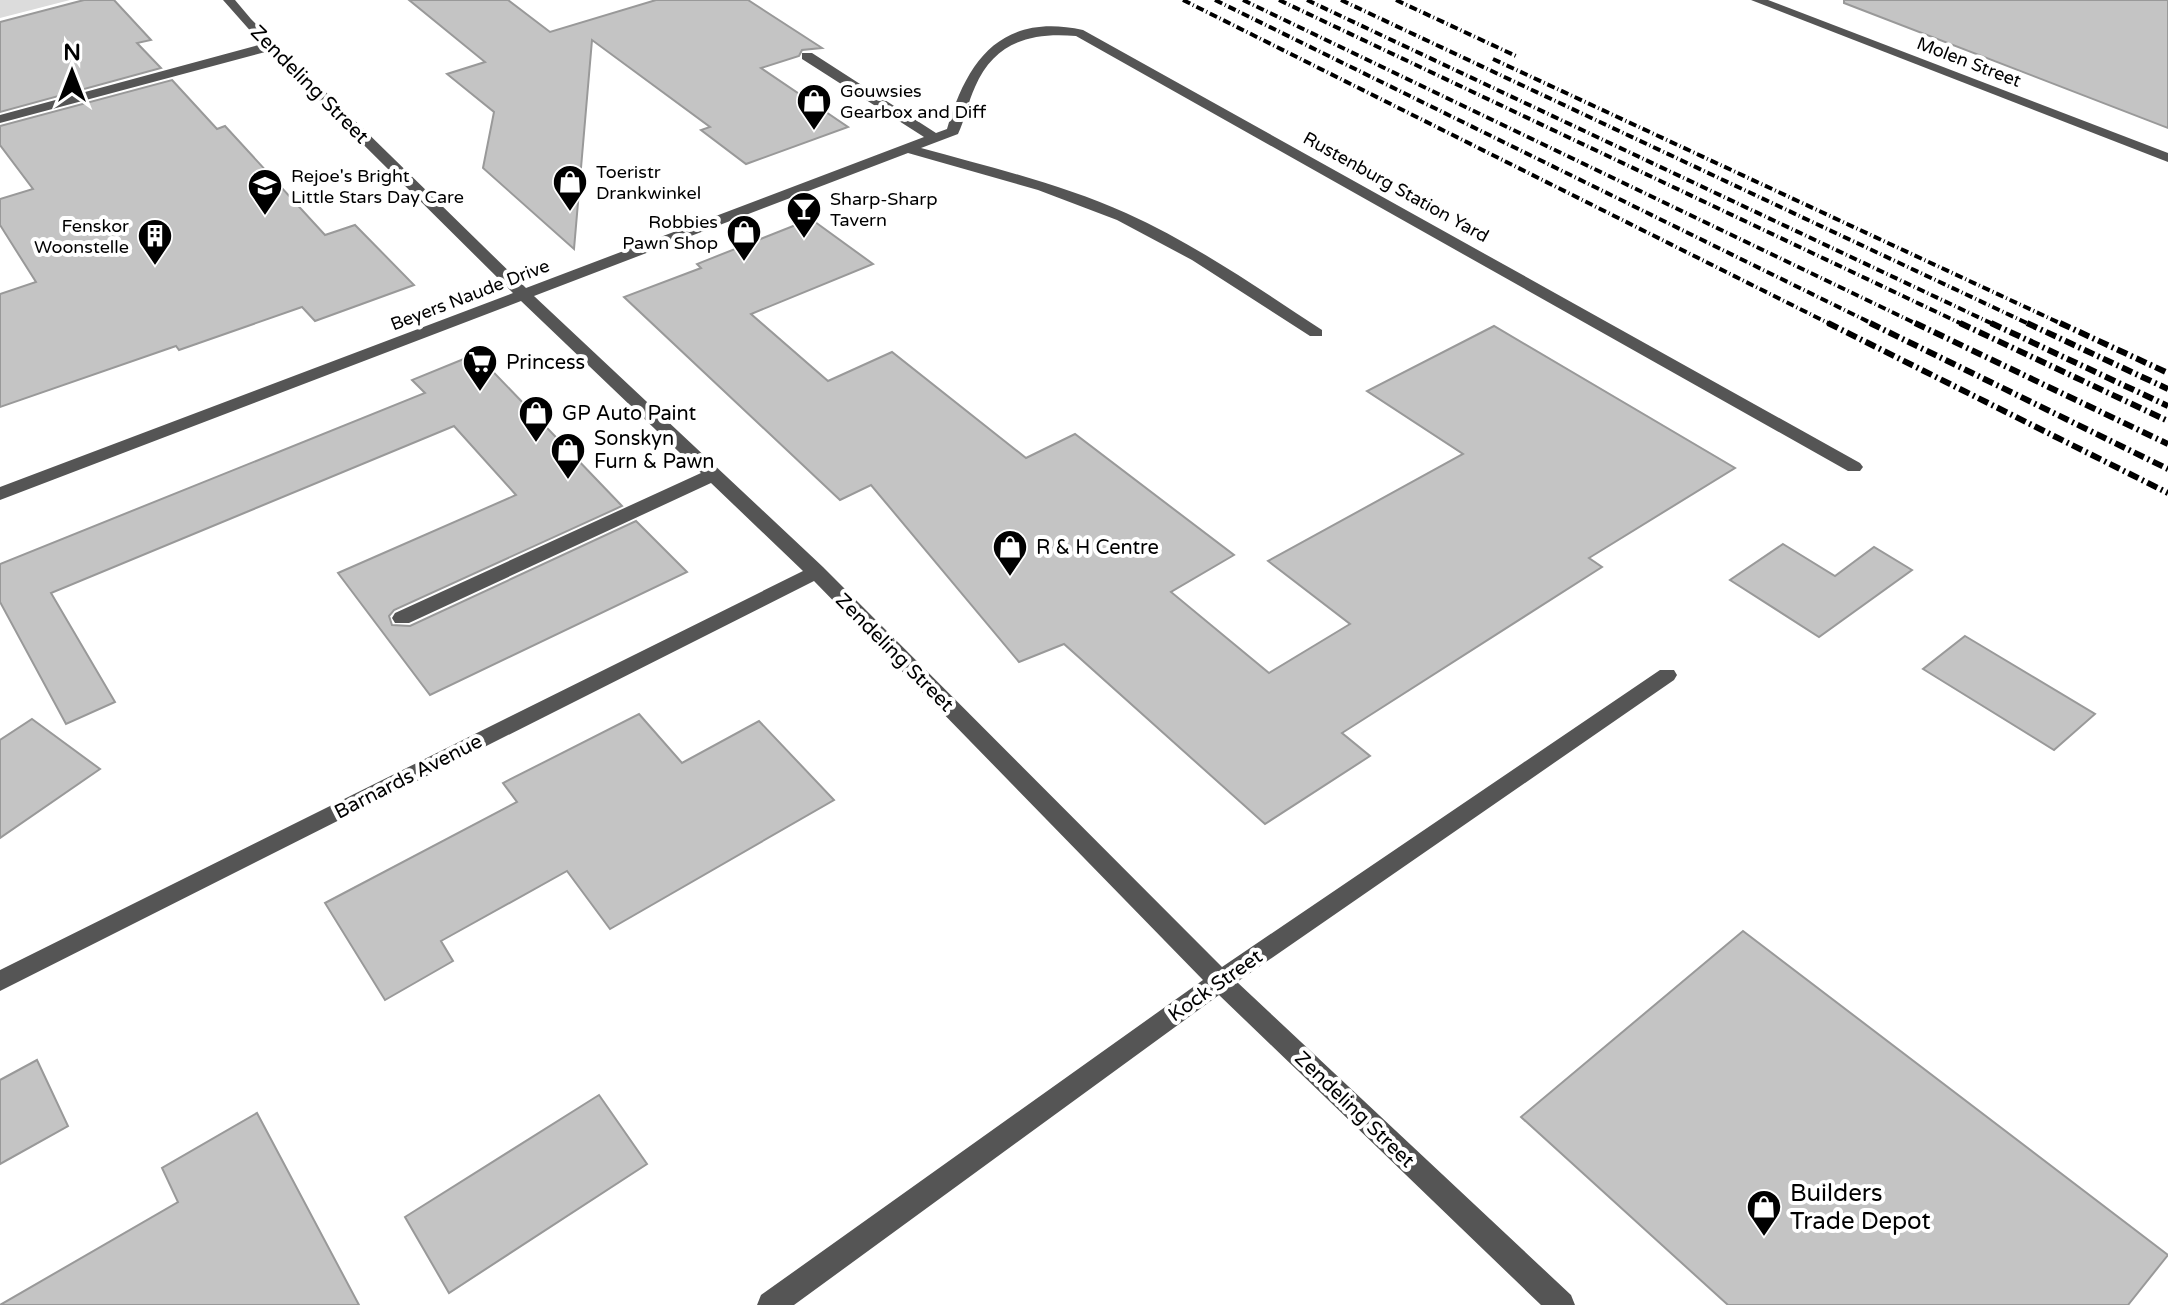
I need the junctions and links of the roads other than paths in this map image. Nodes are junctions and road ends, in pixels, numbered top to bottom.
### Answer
1 (229, 0) edge
2 (1757, 0) edge
3 (271, 46) junction
4 (807, 56) dead end
5 (0, 119) edge
6 (953, 131) joint
7 (935, 138) junction
8 (906, 148) junction
9 (2168, 158) edge
10 (524, 295) junction
11 (1316, 333) dead end
12 (1854, 467) dead end
13 (713, 475) junction
14 (0, 494) edge
15 (816, 572) junction
16 (402, 618) dead end
17 (1667, 675) dead end
18 (0, 981) edge
19 (1220, 981) junction
20 (771, 1305) edge
21 (1561, 1305) edge

1 - 3 street, Zendeling Street
2 - 9 street, Molen Street
3 - 5 street
3 - 10 street, Zendeling Street
4 - 7 street
6 - 7 street, Beyers Naude Drive
6 - 12 street, Rustenburg Station Yard
7 - 8 street, Beyers Naude Drive
8 - 10 street, Beyers Naude Drive
8 - 11 street
10 - 13 street, Zendeling Street
10 - 14 street, Beyers Naude Drive
13 - 15 street, Zendeling Street
13 - 16 street
15 - 18 street, Barnards Avenue
15 - 19 street, Zendeling Street
17 - 19 street, Kock Street
19 - 20 street, Kock Street
19 - 21 street, Zendeling Street

